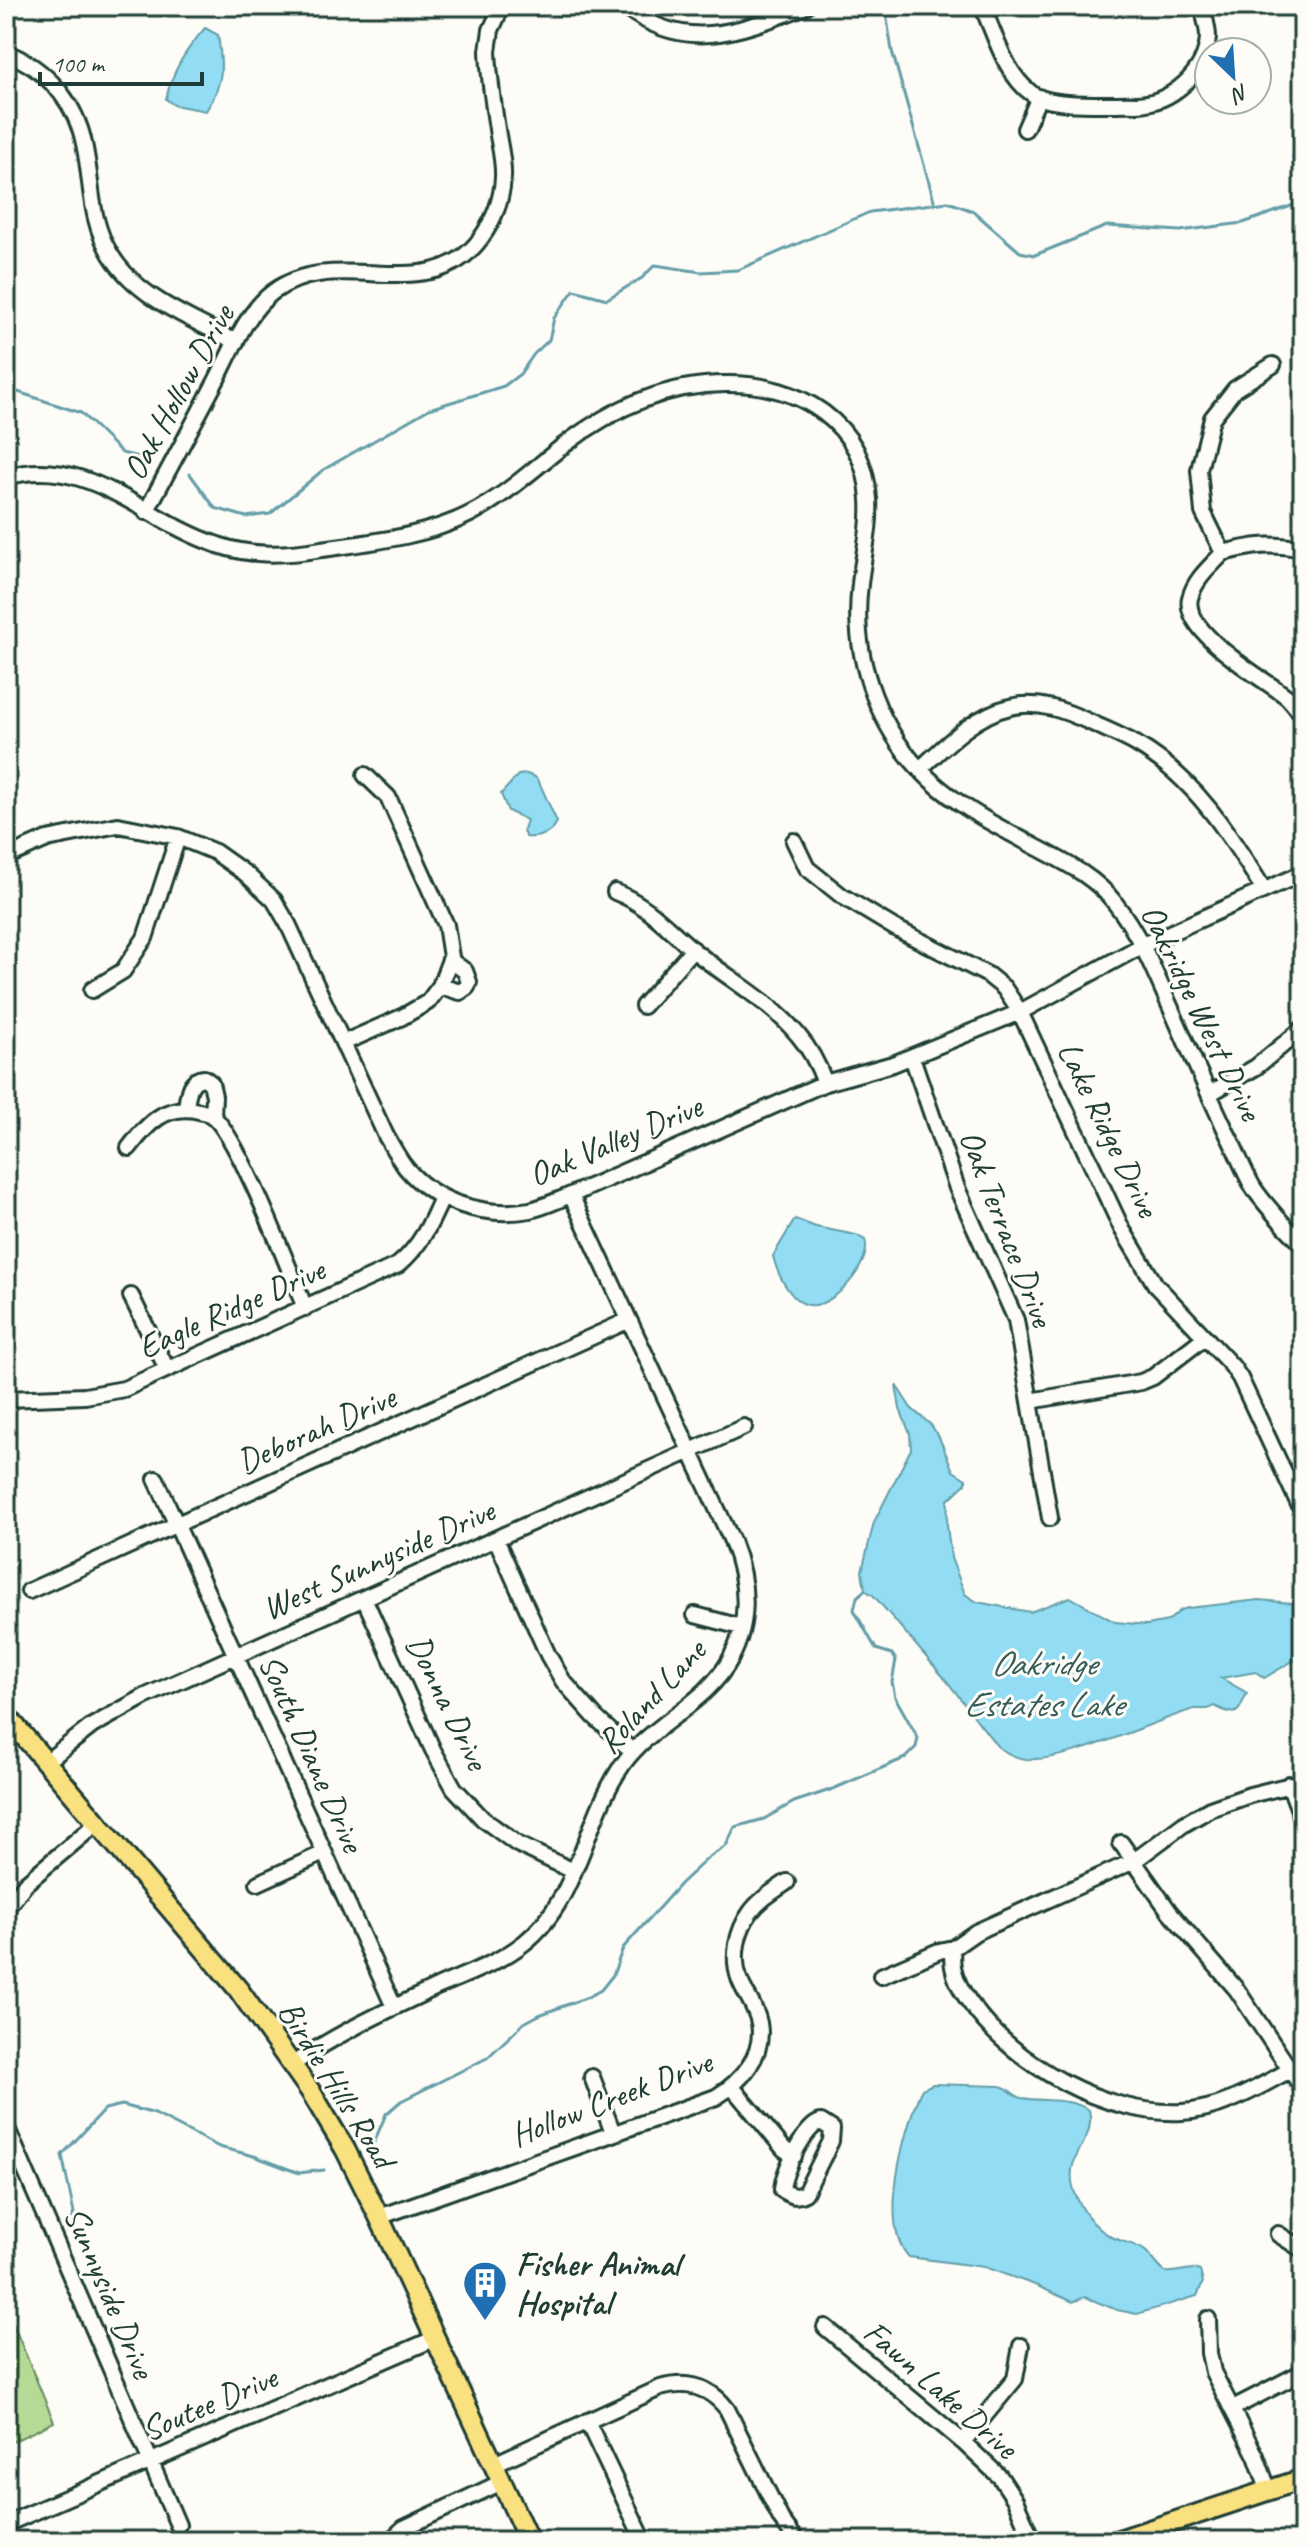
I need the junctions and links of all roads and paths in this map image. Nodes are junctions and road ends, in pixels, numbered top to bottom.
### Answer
1 (502, 6) edge
2 (624, 6) edge
3 (806, 6) edge
4 (982, 6) edge
5 (1202, 6) edge
6 (6, 53) edge
7 (1039, 97) junction
8 (1025, 129) dead end
9 (236, 342) junction
10 (1273, 365) dead end
11 (6, 477) edge
12 (146, 512) junction
13 (1303, 549) edge
14 (1223, 553) junction
15 (1303, 716) edge
16 (920, 769) junction
17 (365, 775) dead end
18 (178, 837) junction
19 (794, 841) dead end
20 (6, 857) edge
21 (1303, 873) edge
22 (1264, 890) junction
23 (615, 892) dead end
24 (1143, 945) junction
25 (693, 949) junction
26 (450, 960) junction
27 (440, 986) junction
28 (92, 990) dead end
29 (643, 1006) dead end
30 (1020, 1012) junction
31 (1301, 1030) edge
32 (343, 1043) junction
33 (912, 1057) junction
34 (825, 1083) junction
35 (1209, 1094) junction
36 (186, 1108) junction
37 (213, 1116) junction
38 (129, 1148) dead end
39 (571, 1195) junction
40 (442, 1198) junction
41 (1303, 1245) edge
42 (131, 1296) dead end
43 (305, 1308) junction
44 (627, 1321) junction
45 (1204, 1338) junction
46 (167, 1369) junction
47 (6, 1399) edge
48 (1030, 1401) junction
49 (744, 1427) dead end
50 (689, 1451) junction
51 (156, 1479) dead end
52 (1303, 1513) edge
53 (1050, 1518) dead end
54 (176, 1525) junction
55 (496, 1539) junction
56 (29, 1591) dead end
57 (364, 1598) junction
58 (695, 1615) dead end
59 (741, 1627) junction
60 (236, 1655) junction
61 (6, 1715) edge
62 (633, 1752) junction
63 (46, 1762) junction
64 (1296, 1783) edge
65 (1303, 1821) edge
66 (97, 1823) junction
67 (1121, 1843) dead end
68 (324, 1853) junction
69 (1134, 1861) junction
70 (573, 1871) junction
71 (787, 1882) dead end
72 (258, 1883) dead end
73 (6, 1909) edge
74 (953, 1948) junction
75 (881, 1976) dead end
76 (394, 2007) junction
77 (293, 2064) junction
78 (1290, 2070) junction
79 (592, 2077) dead end
80 (732, 2087) junction
81 (1303, 2089) edge
82 (6, 2126) edge
83 (613, 2133) junction
84 (794, 2156) junction
85 (379, 2217) junction
86 (1278, 2234) dead end
87 (1303, 2250) edge
88 (1208, 2319) dead end
89 (825, 2327) dead end
90 (436, 2338) junction
91 (1021, 2346) dead end
92 (1303, 2372) edge
93 (1233, 2408) junction
94 (587, 2421) junction
95 (963, 2442) junction
96 (149, 2462) junction
97 (494, 2464) junction
98 (1303, 2479) edge
99 (502, 2482) junction
100 (1268, 2489) junction
101 (6, 2524) edge
102 (178, 2525) dead end
103 (1146, 2536) edge
104 (390, 2541) edge
105 (529, 2541) edge
106 (644, 2541) edge
107 (797, 2541) edge
108 (1033, 2541) edge
109 (1116, 2541) edge

1 - 9 street, Oak Hollow Drive
2 - 3 street
4 - 7 street
5 - 7 street
6 - 9 street
7 - 8 street
9 - 12 street, Oak Hollow Drive
10 - 14 street
11 - 12 street, Oakridge West Drive
12 - 16 street, Oakridge West Drive
13 - 14 street
14 - 15 street
16 - 22 street
16 - 24 street, Oakridge West Drive
17 - 26 street
18 - 20 street, Oak Valley Drive
18 - 28 street
18 - 32 street, Oak Valley Drive
19 - 30 street, Lake Ridge Drive
21 - 22 street, Oak Valley Drive
22 - 24 street, Oak Valley Drive
23 - 25 street
24 - 30 street, Oak Valley Drive
24 - 35 street, Oakridge West Drive
25 - 29 street
25 - 34 street
26 - 27 street
26 - 27 street
27 - 32 street
30 - 33 street, Oak Valley Drive
30 - 45 street, Lake Ridge Drive
31 - 35 street
32 - 40 street, Oak Valley Drive
33 - 34 street, Oak Valley Drive
33 - 48 street, Oak Terrace Drive
34 - 39 street, Oak Valley Drive
35 - 41 street, Oakridge West Drive
36 - 37 street
36 - 37 street
36 - 38 street
37 - 43 street
39 - 40 street, Oak Valley Drive
39 - 44 street, Roland Lane
40 - 43 street, Eagle Ridge Drive
42 - 46 street
43 - 46 street, Eagle Ridge Drive
44 - 50 street, Roland Lane
44 - 54 street, Deborah Drive
45 - 48 street
45 - 52 street, Lake Ridge Drive
46 - 47 street, Eagle Ridge Drive
48 - 53 street, Oak Terrace Drive
49 - 50 street, West Sunnyside Drive
50 - 55 street, West Sunnyside Drive
50 - 59 street, Roland Lane
51 - 54 street, South Diane Drive
54 - 56 street, Deborah Drive
54 - 60 street, South Diane Drive
55 - 57 street, West Sunnyside Drive
55 - 62 street
57 - 60 street, West Sunnyside Drive
57 - 70 street, Donna Drive
58 - 59 street
59 - 62 street, Roland Lane
60 - 63 street, West Sunnyside Drive
60 - 68 street, South Diane Drive
61 - 63 main road, Birdie Hills Road
62 - 70 street, Roland Lane
63 - 66 main road, Birdie Hills Road
64 - 65 street
64 - 69 street
66 - 73 street
66 - 77 main road, Birdie Hills Road
67 - 69 street
68 - 72 street
68 - 76 street, South Diane Drive
69 - 74 street
69 - 78 street
70 - 76 street, Roland Lane
71 - 80 street, Hollow Creek Drive
74 - 75 street
74 - 78 street
76 - 77 street, Roland Lane
77 - 85 main road, Birdie Hills Road
78 - 81 street
79 - 83 street
80 - 83 street, Hollow Creek Drive
80 - 84 street
82 - 96 street, Sunnyside Drive
83 - 85 street, Hollow Creek Drive
84 - 84 street
85 - 90 main road, Birdie Hills Road
86 - 87 street
88 - 93 street
89 - 95 street, Fawn Lake Drive
90 - 96 street, Soutee Drive
90 - 97 main road, Birdie Hills Road
91 - 95 street
92 - 93 street
93 - 100 street
94 - 97 street
94 - 106 street
94 - 107 street
95 - 108 street, Fawn Lake Drive
96 - 101 street, Soutee Drive
96 - 102 street, Sunnyside Drive
97 - 99 main road, Birdie Hills Road
98 - 100 main road
99 - 104 street
99 - 105 main road, Birdie Hills Road
100 - 103 main road
103 - 109 main road

